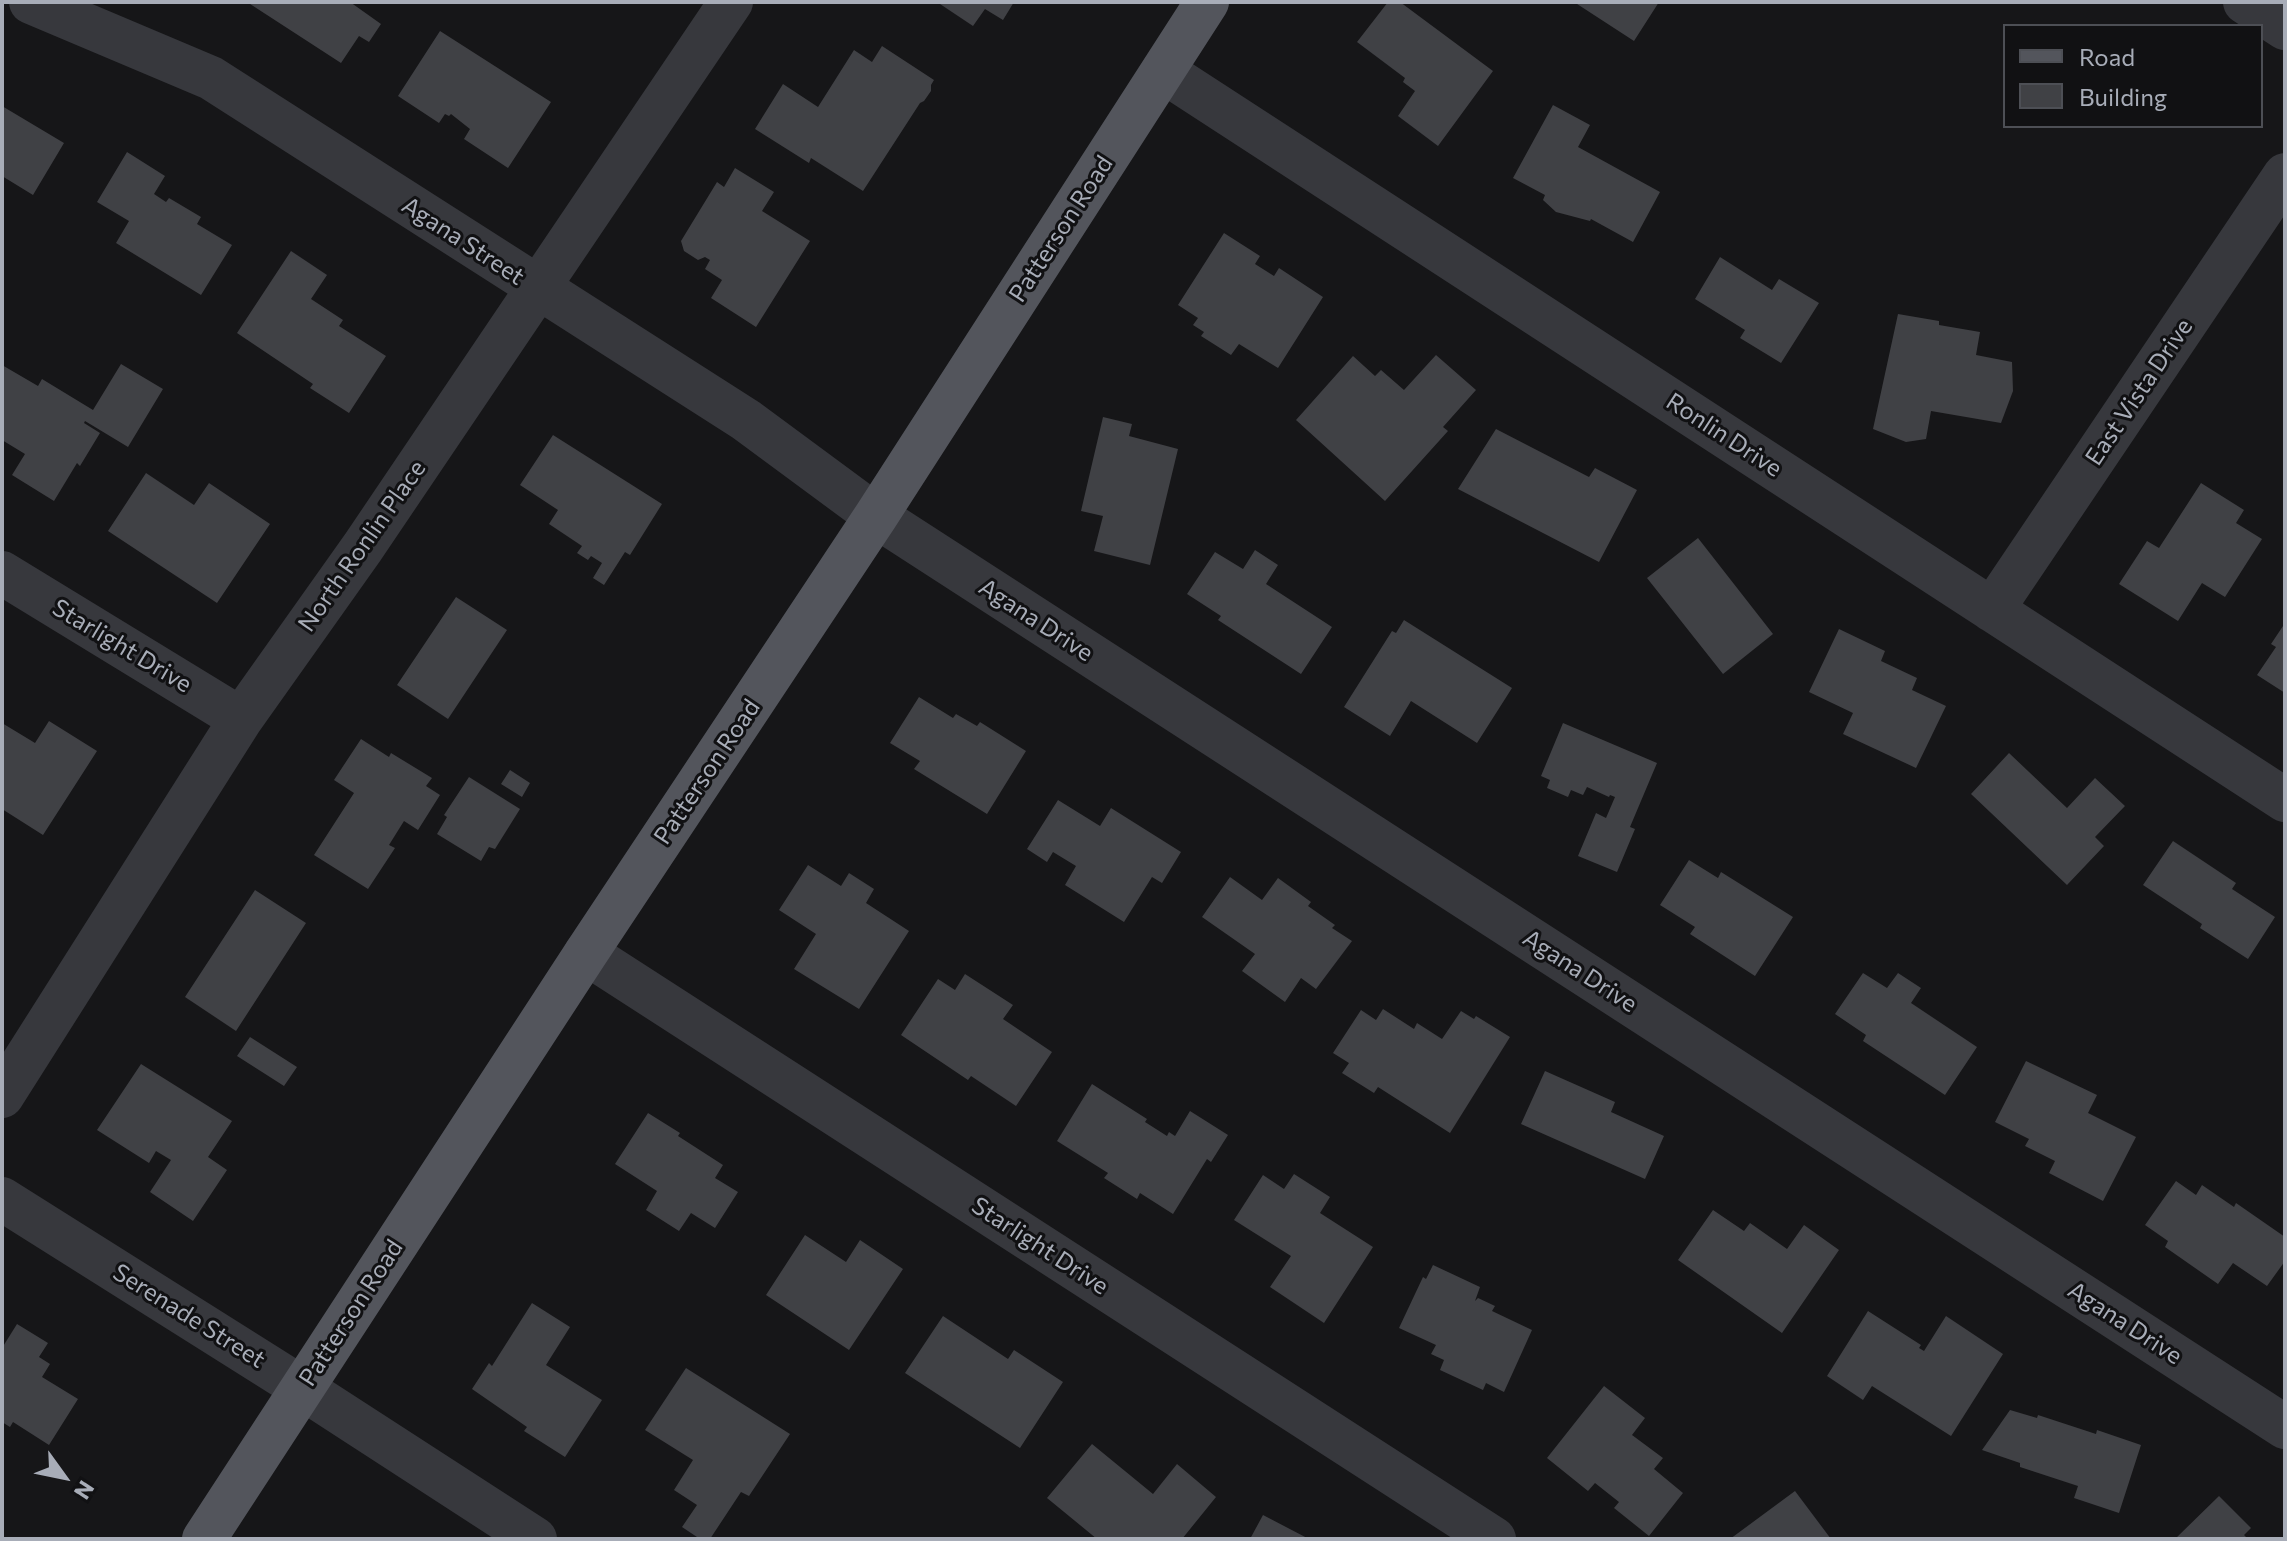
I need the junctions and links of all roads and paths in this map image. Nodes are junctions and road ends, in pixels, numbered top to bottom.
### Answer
1 (31, 2) edge
2 (731, 2) edge
3 (1207, 2) edge
4 (2245, 2) edge
5 (2285, 28) edge
6 (1163, 71) junction
7 (2285, 175) edge
8 (537, 289) junction
9 (876, 516) junction
10 (2, 573) edge
11 (1992, 610) junction
12 (241, 719) junction
13 (2285, 800) edge
14 (586, 953) junction
15 (2, 1096) edge
16 (2, 1199) edge
17 (302, 1388) junction
18 (2285, 1427) edge
19 (204, 1539) edge
20 (535, 1539) edge
21 (1494, 1539) edge

1 - 8 street, Agana Street
2 - 8 street, North Ronlin Place
3 - 6 main road, Patterson Road
4 - 5 street
6 - 9 main road, Patterson Road
6 - 11 street, Ronlin Drive
7 - 11 street, East Vista Drive
8 - 9 street, Agana Street
8 - 12 street, North Ronlin Place
9 - 14 main road, Patterson Road
9 - 18 street, Agana Drive
10 - 12 street, Starlight Drive
11 - 13 street, Ronlin Drive
12 - 15 street, North Ronlin Place
14 - 17 main road, Patterson Road
14 - 21 street, Starlight Drive
16 - 17 street, Serenade Street
17 - 19 main road, Patterson Road
17 - 20 street, Serenade Street

